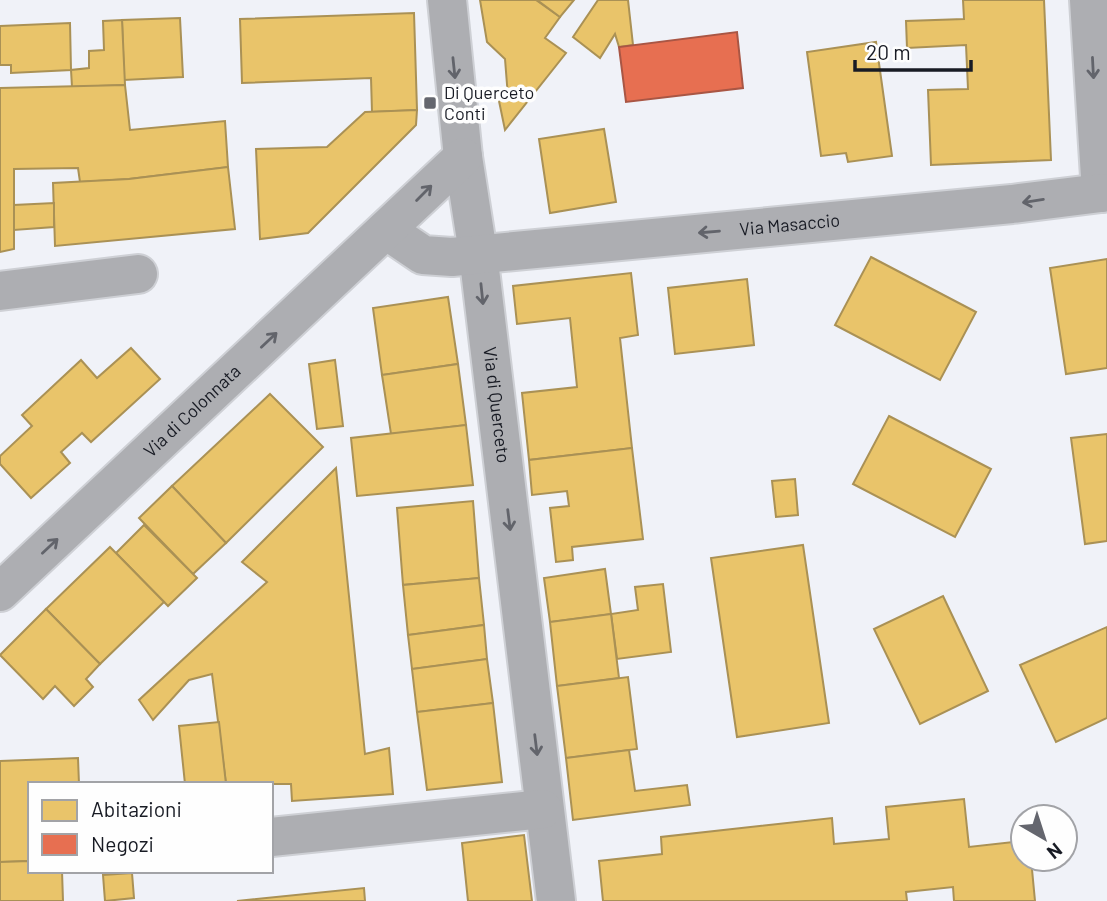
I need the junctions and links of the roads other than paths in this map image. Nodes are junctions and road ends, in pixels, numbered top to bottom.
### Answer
1 (447, 0) edge
2 (1089, 0) edge
3 (463, 157) junction
4 (1104, 192) edge
5 (386, 230) junction
6 (478, 253) junction
7 (138, 274) dead end
8 (0, 291) edge
9 (0, 592) edge
10 (544, 809) junction
11 (273, 837) edge
12 (556, 901) edge

1 -> 3 street, Via di Querceto
2 -> 4 street
5 -> 3 street, Via di Colonnata
3 - 6 street, Via di Querceto
4 -> 6 street, Via Masaccio
5 - 6 street
9 -> 5 street, Via di Colonnata
6 -> 10 street, Via di Querceto
7 - 8 street
10 - 11 street
10 - 12 street, Via di Querceto

